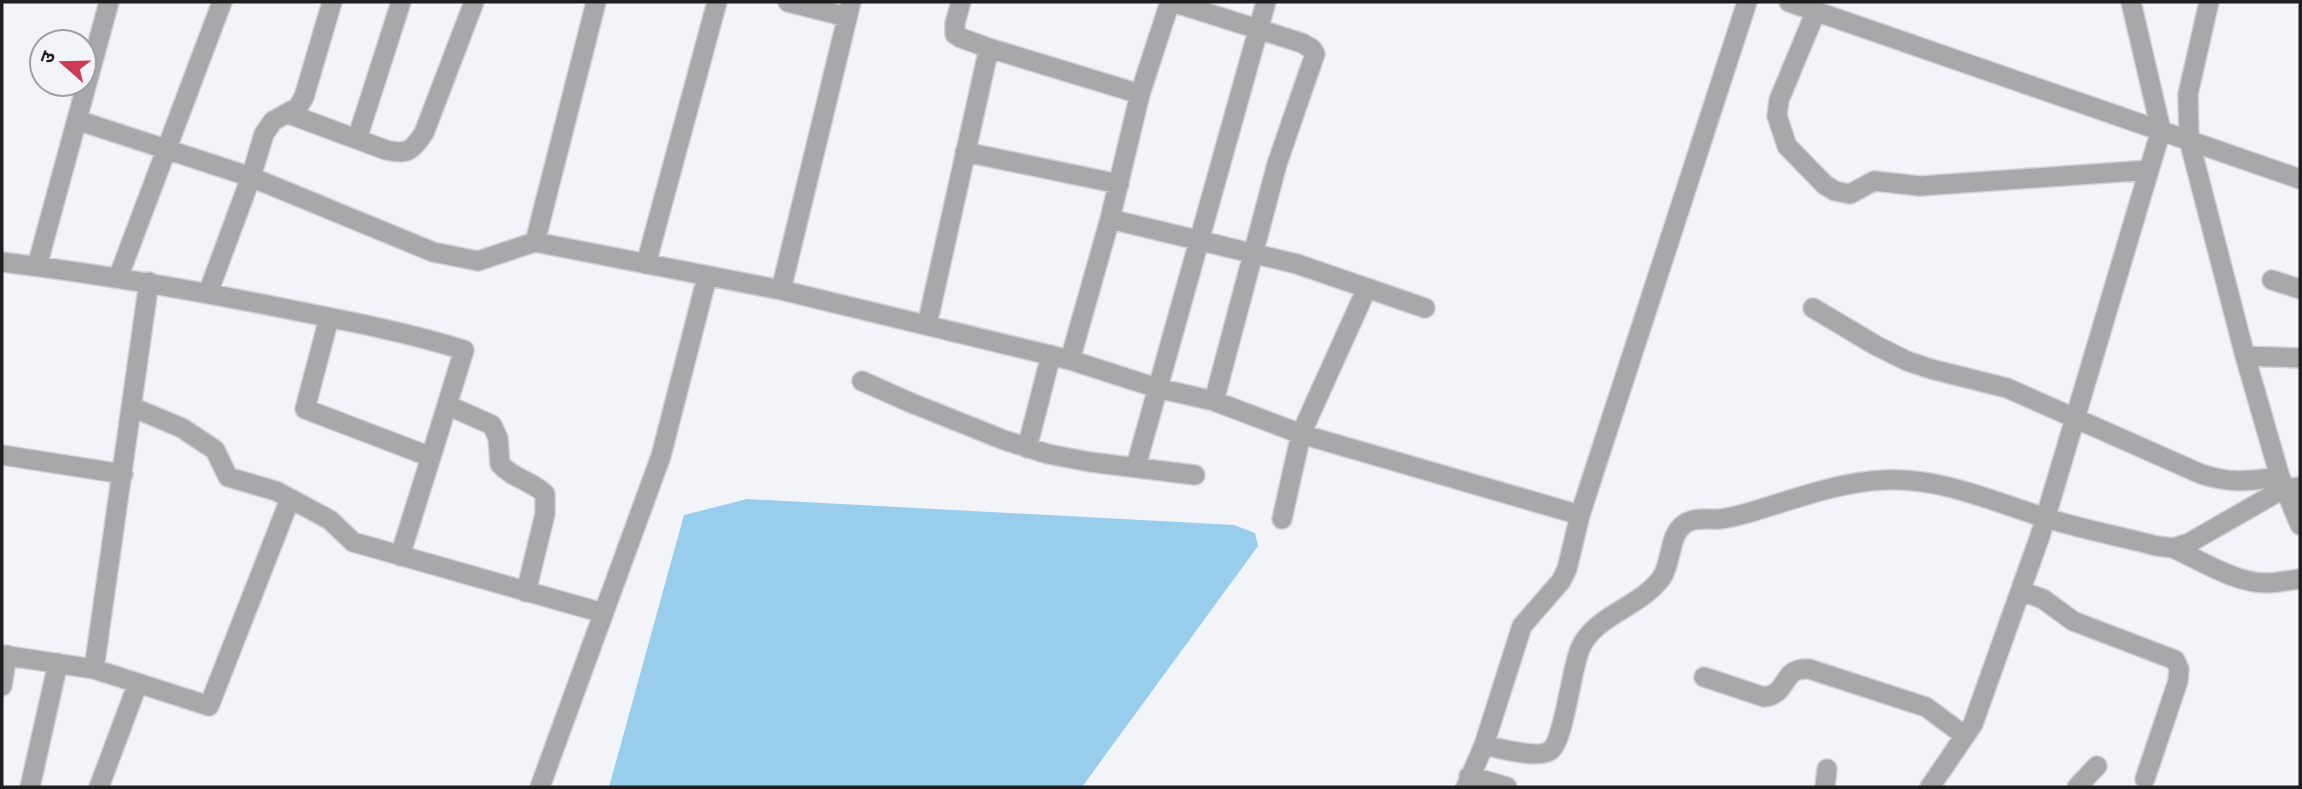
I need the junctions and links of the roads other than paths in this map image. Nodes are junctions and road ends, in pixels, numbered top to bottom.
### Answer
1 (109, 2) edge
2 (222, 2) edge
3 (332, 2) edge
4 (401, 2) edge
5 (474, 2) edge
6 (596, 2) edge
7 (718, 2) edge
8 (788, 2) edge
9 (961, 2) edge
10 (1171, 2) edge
11 (1266, 2) edge
12 (1747, 2) edge
13 (1789, 2) edge
14 (2131, 2) edge
15 (2209, 2) edge
16 (849, 9) edge
17 (1816, 11) junction
18 (1257, 30) junction
19 (989, 48) junction
20 (1140, 94) junction
21 (289, 114) junction
22 (77, 120) junction
23 (2161, 130) junction
24 (357, 139) junction
25 (2189, 140) junction
26 (167, 149) junction
27 (965, 152) junction
28 (2149, 170) junction
29 (251, 177) junction
30 (2300, 179) edge
31 (1119, 184) junction
32 (1110, 219) junction
33 (535, 242) junction
34 (1200, 242) junction
35 (1254, 253) junction
36 (2, 262) edge
37 (646, 264) junction
38 (37, 266) junction
39 (707, 277) junction
40 (118, 278) junction
41 (2272, 280) dead end
42 (149, 282) junction
43 (1367, 288) junction
44 (2300, 289) edge
45 (781, 290) junction
46 (208, 293) junction
47 (1425, 307) dead end
48 (1813, 308) dead end
49 (329, 318) junction
50 (928, 325) junction
51 (2245, 356) junction
52 (1060, 358) junction
53 (2300, 358) edge
54 (862, 380) dead end
55 (1157, 388) junction
56 (1214, 401) junction
57 (447, 405) junction
58 (132, 407) junction
59 (2076, 417) junction
60 (1301, 435) junction
61 (1027, 448) junction
62 (2, 455) edge
63 (431, 457) junction
64 (1136, 466) junction
65 (123, 474) junction
66 (1195, 475) dead end
67 (2288, 484) edge
68 (290, 499) junction
69 (1580, 515) junction
70 (2046, 518) junction
71 (1282, 519) dead end
72 (2300, 525) edge
73 (2173, 548) junction
74 (400, 556) junction
75 (2300, 579) edge
76 (2021, 591) junction
77 (526, 592) junction
78 (603, 613) junction
79 (4, 655) edge
80 (58, 663) junction
81 (94, 669) junction
82 (1704, 677) dead end
83 (138, 682) junction
84 (2, 685) edge
85 (1965, 736) junction
86 (1483, 745) junction
87 (2097, 766) dead end
88 (2145, 779) dead end
89 (1467, 782) edge
90 (30, 787) edge
91 (99, 787) edge
92 (540, 787) edge
93 (1507, 787) edge
94 (1930, 787) edge
95 (2077, 787) edge

1 - 22 street
2 - 26 street
3 - 21 street
4 - 24 street
5 - 24 street
6 - 33 street
7 - 37 street
8 - 16 street
9 - 19 street
10 - 18 street
10 - 20 street
11 - 18 street
12 - 69 street
13 - 17 street
14 - 23 street
15 - 25 street
16 - 45 street
17 - 23 street
17 - 28 street
18 - 34 street
18 - 35 street
19 - 20 street
19 - 27 street
20 - 31 street
21 - 24 street
21 - 29 street
22 - 26 street
22 - 38 street
23 - 25 street
23 - 28 street
25 - 30 street
25 - 51 street
26 - 29 street
26 - 40 street
27 - 31 street
27 - 50 street
28 - 59 street
29 - 33 street
29 - 46 street
31 - 32 street
32 - 34 street
32 - 52 street
33 - 37 street
34 - 35 street
34 - 55 street
35 - 43 street
35 - 56 street
36 - 38 street
37 - 39 street
38 - 40 street
39 - 45 street
39 - 78 street
40 - 42 street
41 - 44 street
42 - 46 street
42 - 58 street
43 - 47 street
43 - 60 street
45 - 50 street
46 - 49 street
48 - 59 street
49 - 57 street
49 - 63 street
50 - 52 street
51 - 53 street
51 - 67 street
52 - 55 street
52 - 61 street
54 - 61 street
55 - 56 street
55 - 64 street
56 - 60 street
57 - 63 street
57 - 77 street
58 - 65 street
58 - 68 street
59 - 67 street
59 - 70 street
60 - 69 street
60 - 71 street
61 - 64 street
62 - 65 street
63 - 74 street
64 - 66 street
65 - 81 street
67 - 72 street
67 - 73 street
68 - 74 street
68 - 83 street
69 - 86 street
70 - 73 street
70 - 76 street
70 - 86 street
73 - 75 street
74 - 77 street
76 - 85 street
76 - 88 street
77 - 78 street
78 - 92 street
79 - 80 street
79 - 84 street
80 - 81 street
80 - 90 street
81 - 83 street
82 - 85 street
83 - 91 street
85 - 94 street
86 - 89 street
87 - 95 street
89 - 93 street

